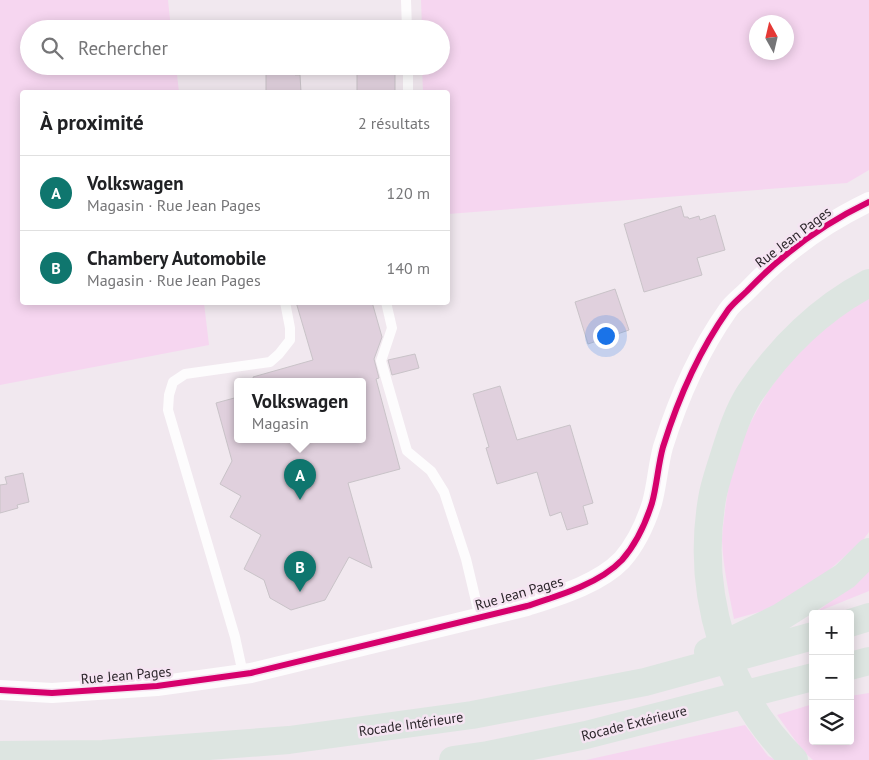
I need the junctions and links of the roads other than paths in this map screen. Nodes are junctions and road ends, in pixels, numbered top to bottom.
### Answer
1 (406, 0) edge
2 (407, 20) edge
3 (408, 75) edge
4 (408, 90) edge
5 (869, 202) edge
6 (869, 284) edge
7 (286, 305) edge
8 (387, 305) edge
9 (869, 552) edge
10 (869, 617) edge
11 (480, 618) junction
12 (854, 622) edge
13 (809, 637) edge
14 (869, 661) edge
15 (854, 665) edge
16 (243, 674) junction
17 (809, 679) edge
18 (645, 682) junction
19 (0, 690) edge
20 (6, 754) edge
21 (788, 754) edge
22 (453, 760) edge

1 - 2 lane
3 - 4 lane
5 - 11 street, Rue Jean Pages
6 - 21 highway
7 - 16 lane
8 - 11 lane
9 - 18 highway
10 - 12 highway
11 - 16 street, Rue Jean Pages
13 - 18 highway, Rocade Intérieure
14 - 15 highway
16 - 19 street, Rue Jean Pages
17 - 22 highway, Rocade Extérieure
18 - 20 highway, Rocade Intérieure

